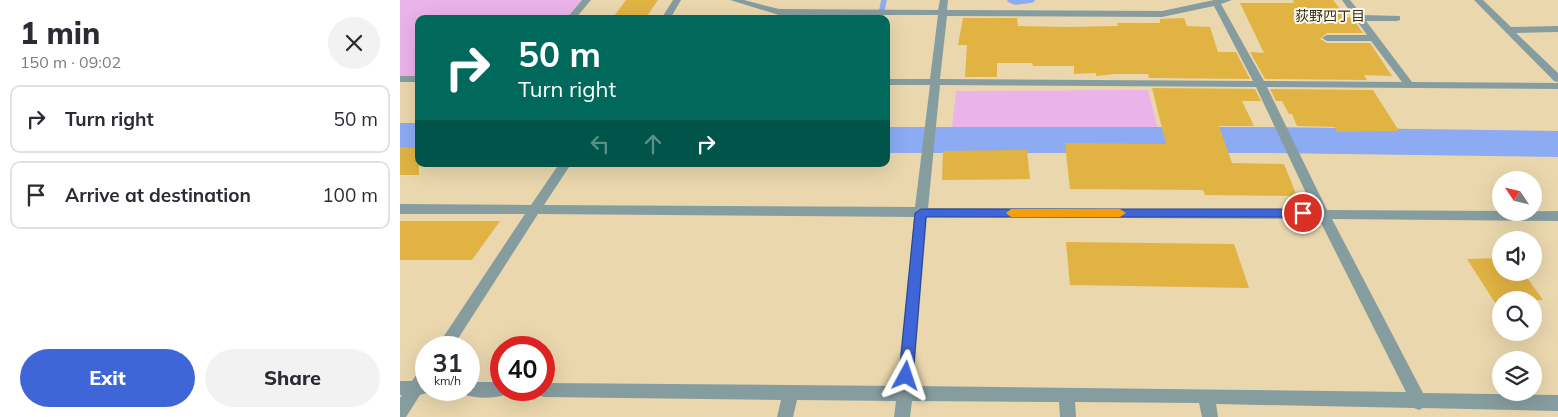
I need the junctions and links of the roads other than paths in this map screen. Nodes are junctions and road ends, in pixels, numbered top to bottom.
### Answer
1 (587, 0) edge
2 (677, 0) edge
3 (734, 0) edge
4 (944, 0) edge
5 (1228, 0) edge
6 (1346, 0) edge
7 (1478, 0) edge
8 (1216, 2) junction
9 (943, 13) junction
10 (574, 15) edge
11 (667, 15) edge
12 (1359, 18) junction
13 (1397, 18) dead end
14 (1558, 29) edge
15 (1508, 30) junction
16 (1328, 38) dead end
17 (1374, 38) junction
18 (400, 79) edge
19 (415, 79) edge
20 (1558, 79) edge
21 (890, 82) edge
22 (936, 82) junction
23 (1260, 84) junction
24 (1410, 86) junction
25 (1558, 86) edge
26 (563, 167) edge
27 (400, 209) edge
28 (532, 211) junction
29 (921, 213) junction
30 (1322, 213) junction
31 (1558, 216) edge
32 (451, 336) edge
33 (400, 388) edge
34 (415, 388) edge
35 (555, 390) edge
36 (791, 393) junction
37 (904, 394) junction
38 (415, 395) edge
39 (1066, 395) junction
40 (1206, 396) junction
41 (1419, 402) junction
42 (1558, 404) edge
43 (400, 412) edge
44 (785, 417) edge
45 (902, 417) edge
46 (1068, 417) edge
47 (1210, 417) edge

1 - 10 street
2 - 11 street
3 - 9 street
4 - 9 street
5 - 8 street
6 - 12 street
7 - 15 street
8 - 9 street
8 - 23 street
9 - 22 street
12 - 13 street
12 - 17 street
14 - 15 street
15 - 20 street
16 - 17 street
17 - 24 street
18 - 19 street
21 - 22 street
22 - 23 street
22 - 29 street
23 - 24 street
23 - 30 street
24 - 25 street
26 - 28 street
27 - 28 street
28 - 29 street
28 - 32 street
29 - 30 street
29 - 37 street
30 - 31 street
30 - 41 street
33 - 34 street
35 - 36 street
36 - 37 street
36 - 44 street
37 - 39 street
37 - 45 street
38 - 43 street
39 - 40 street
39 - 46 street
40 - 41 street
40 - 47 street
41 - 42 street

